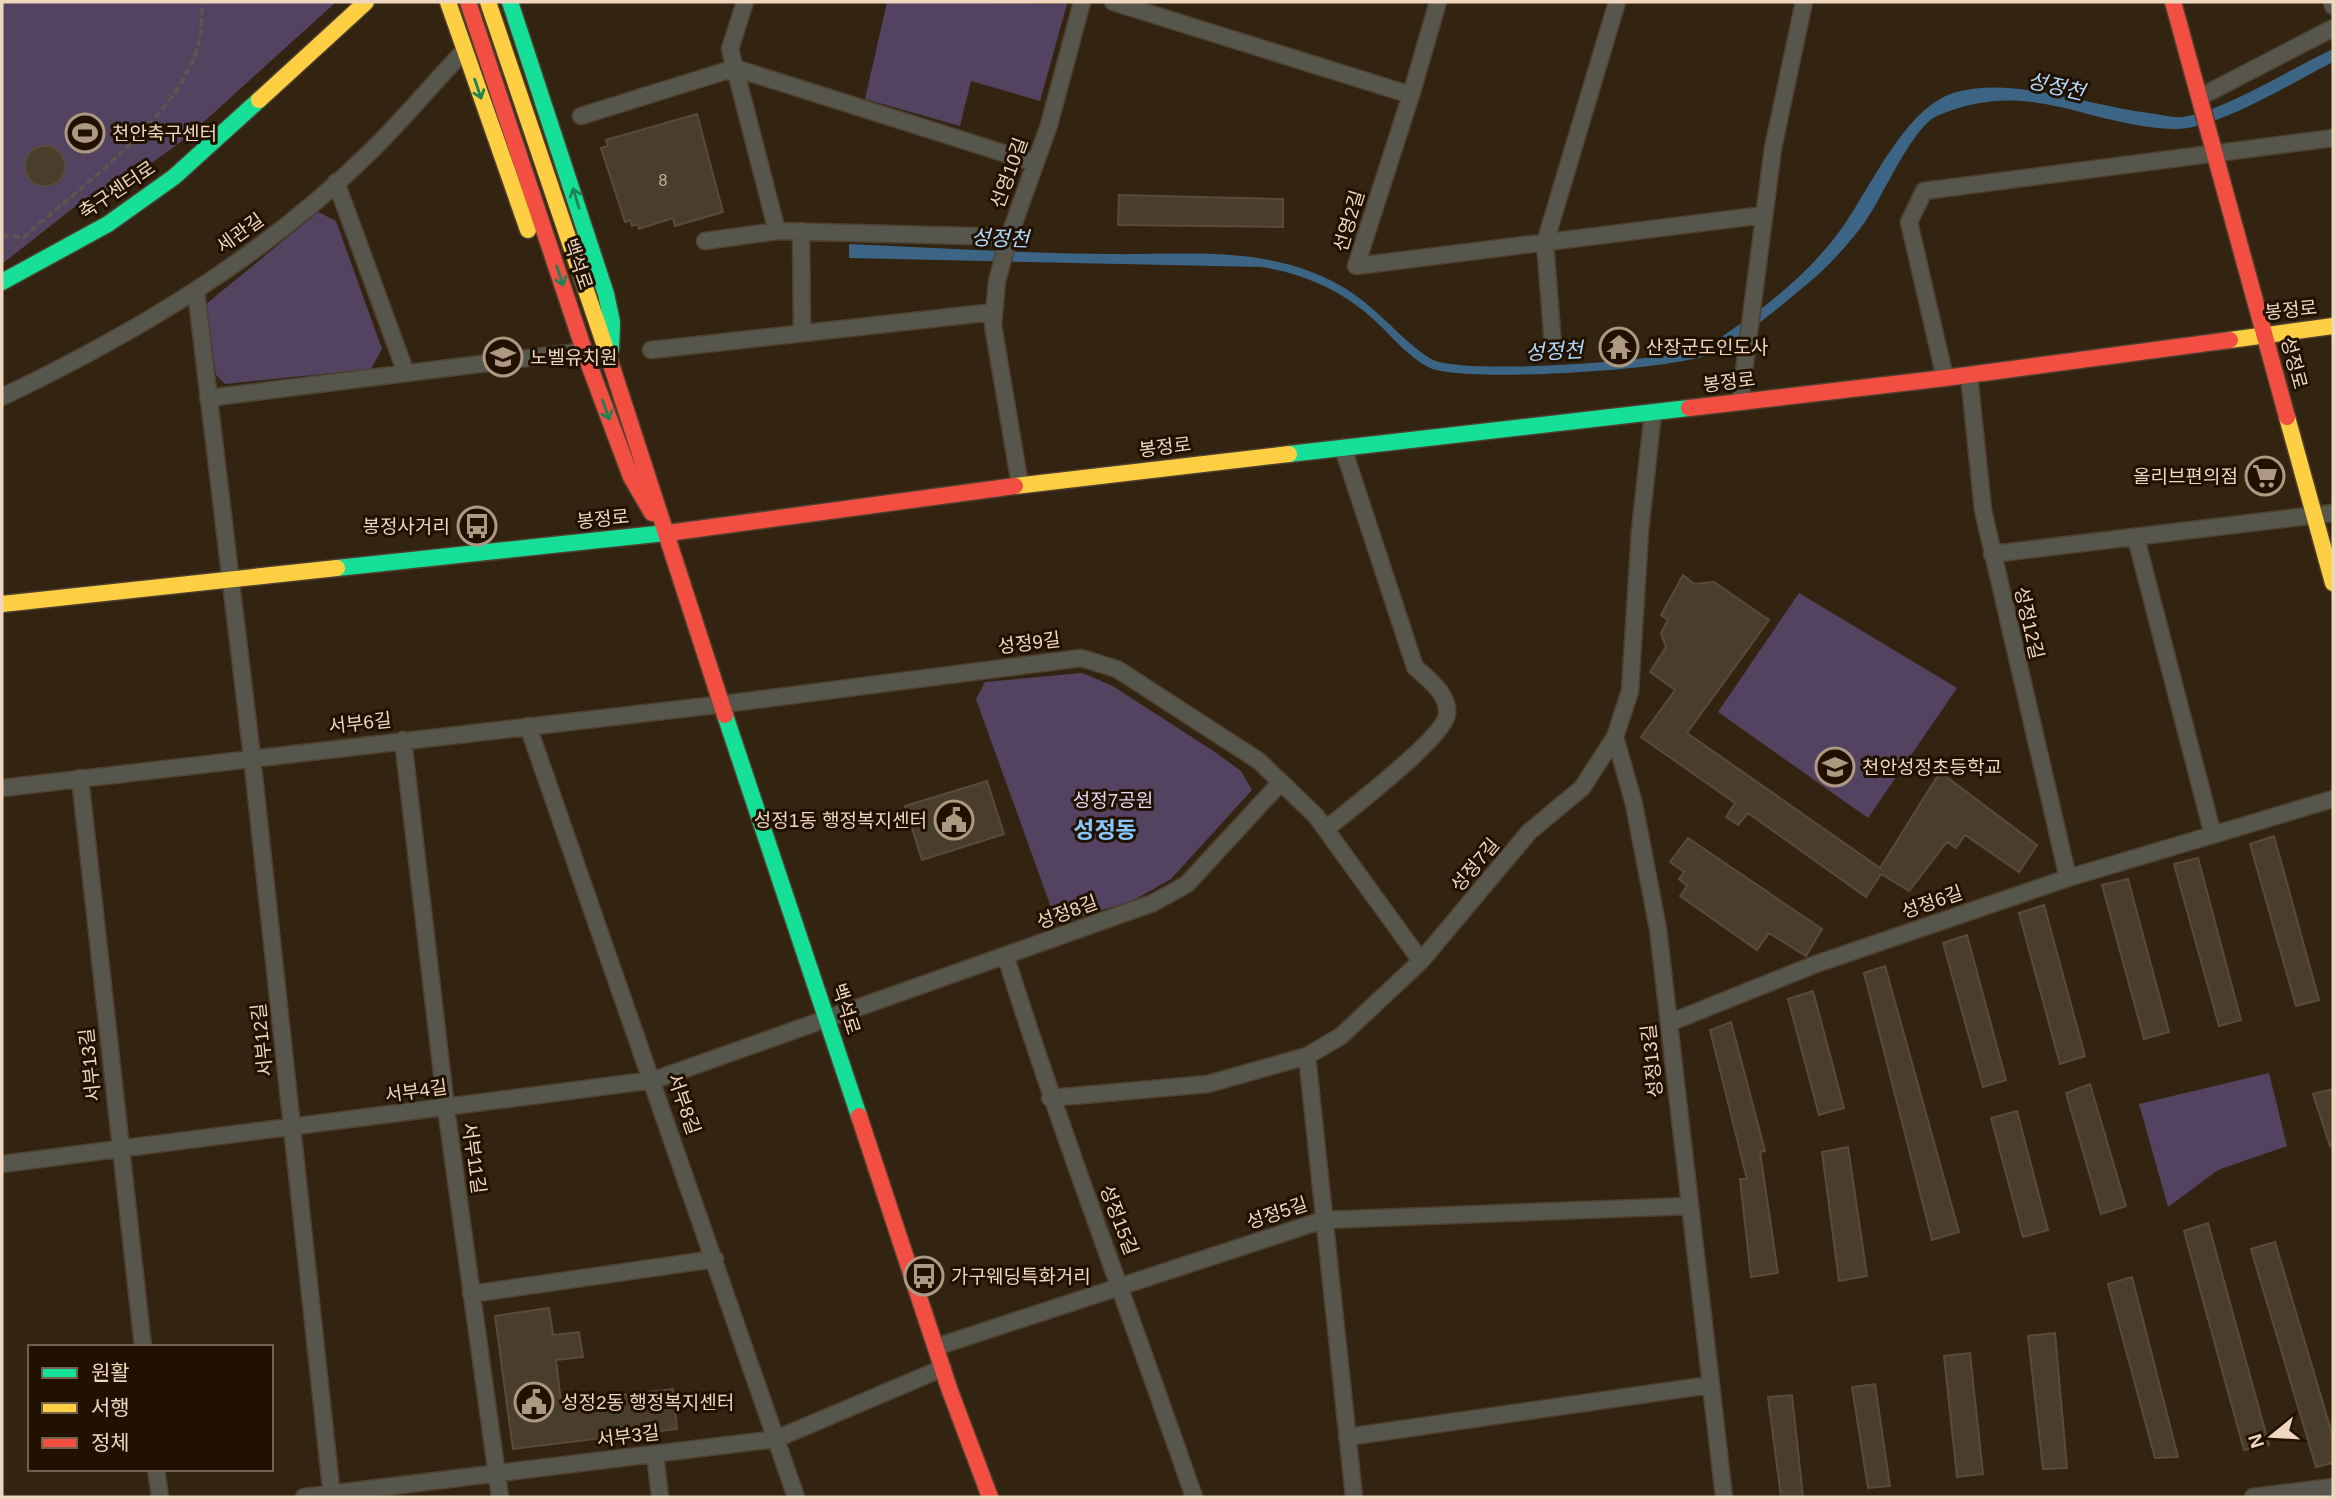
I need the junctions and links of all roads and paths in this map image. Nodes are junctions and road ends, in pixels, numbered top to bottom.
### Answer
1 (202, 2) edge
2 (366, 2) edge
3 (448, 2) edge
4 (468, 2) edge
5 (488, 2) edge
6 (510, 2) edge
7 (745, 2) edge
8 (1082, 2) edge
9 (1113, 2) edge
10 (1438, 2) edge
11 (1617, 2) edge
12 (1804, 2) edge
13 (2173, 2) edge
14 (2333, 28) edge
15 (464, 50) junction
16 (735, 68) junction
17 (1411, 95) junction
18 (2200, 99) junction
19 (580, 116) dead end
20 (2333, 138) edge
21 (2213, 145) junction
22 (1035, 163) junction
23 (336, 182) junction
24 (1764, 215) junction
25 (777, 231) junction
26 (801, 231) junction
27 (2, 236) edge
28 (1009, 237) junction
29 (705, 241) dead end
30 (1545, 243) junction
31 (2, 282) edge
32 (197, 291) junction
33 (994, 312) junction
34 (2333, 326) edge
35 (802, 331) junction
36 (2265, 334) junction
37 (1553, 345) dead end
38 (650, 350) dead end
39 (582, 357) junction
40 (609, 359) junction
41 (406, 373) junction
42 (1969, 375) junction
43 (1945, 378) junction
44 (2, 397) edge
45 (208, 398) junction
46 (1740, 402) junction
47 (1653, 412) junction
48 (1343, 448) junction
49 (1020, 485) junction
50 (2333, 513) edge
51 (2314, 515) junction
52 (665, 533) junction
53 (2136, 538) junction
54 (1993, 554) junction
55 (228, 580) junction
56 (2333, 583) edge
57 (2, 604) edge
58 (724, 704) junction
59 (528, 726) junction
60 (1615, 737) junction
61 (403, 740) junction
62 (252, 757) junction
63 (80, 778) junction
64 (1281, 782) junction
65 (2, 788) edge
66 (2333, 799) edge
67 (1326, 829) junction
68 (2213, 835) junction
69 (2068, 878) junction
70 (1006, 957) junction
71 (1422, 961) junction
72 (827, 1019) junction
73 (1669, 1023) junction
74 (1307, 1056) junction
75 (654, 1080) junction
76 (1050, 1098) junction
77 (446, 1108) junction
78 (292, 1129) junction
79 (120, 1151) junction
80 (2, 1164) edge
81 (1689, 1206) junction
82 (1323, 1220) junction
83 (715, 1259) junction
84 (1122, 1286) junction
85 (471, 1294) junction
86 (143, 1345) edge
87 (936, 1347) junction
88 (943, 1368) junction
89 (1710, 1385) junction
90 (1347, 1437) junction
91 (776, 1439) junction
92 (655, 1454) junction
93 (156, 1471) edge
94 (497, 1474) junction
95 (2333, 1487) edge
96 (332, 1496) edge
97 (160, 1497) edge
98 (304, 1497) edge
99 (500, 1497) edge
100 (660, 1497) edge
101 (796, 1497) edge
102 (990, 1497) edge
103 (1194, 1497) edge
104 (1354, 1497) edge
105 (1724, 1497) edge
106 (2253, 1497) edge

1 - 27 path
2 - 31 street, 축구센터로
3 - 15 street
4 -> 39 street, 백석로
5 - 40 street, 백석로
40 -> 6 street
7 - 16 street
8 - 22 street, 선영10길
9 - 17 street
10 - 17 street
11 - 30 street
12 - 24 street
13 - 18 street
14 - 18 street
15 - 23 street, 세관길
15 -> 39 street
16 - 19 street
16 - 22 street
16 - 25 street
17 - 30 street, 선영2길
18 - 21 street, 성정로
20 - 21 street
21 - 36 street, 성정로
21 - 43 street
22 - 28 street, 선영10길
23 - 32 street, 세관길
23 - 41 street
24 - 30 street, 선영2길
24 - 46 street
25 - 26 street
25 - 29 street
26 - 28 street
26 - 35 street
28 - 33 street, 선영10길
30 - 37 street
32 - 44 street, 세관길
32 - 45 street, 서부12길
33 - 35 street
33 - 49 street, 선영10길
34 - 36 street, 봉정로
35 - 38 street
36 - 42 street, 봉정로
36 - 51 street, 성정로
39 - 41 street
39 -> 52 street, 백석로
40 - 52 street, 백석로
41 - 45 street
42 - 43 street, 봉정로
42 - 54 street, 성정12길
43 - 46 street, 봉정로
45 - 55 street, 서부12길
46 - 47 street, 봉정로
47 - 48 street, 봉정로
47 - 60 street, 성정7길
48 - 49 street, 봉정로
48 - 67 street
49 - 52 street, 봉정로
50 - 51 street
51 - 53 street
51 - 56 street, 성정로
52 - 55 street, 봉정로
52 - 58 street, 백석로
53 - 54 street
53 - 68 street
54 - 69 street, 성정12길
55 - 57 street, 봉정로
55 - 62 street, 서부12길
58 - 59 street, 서부6길
58 - 64 street, 성정9길
58 - 72 street, 백석로
59 - 61 street, 서부6길
59 - 75 street, 서부8길
60 - 71 street, 성정7길
60 - 73 street, 성정13길
61 - 62 street, 서부6길
61 - 77 street, 서부11길
62 - 63 street, 서부6길
62 - 78 street, 서부12길
63 - 65 street, 서부6길
63 - 79 street, 서부13길
64 - 67 street, 성정9길
64 - 70 street, 성정8길
66 - 68 street, 성정6길
67 - 71 street, 성정9길
68 - 69 street, 성정6길
69 - 73 street, 성정6길
70 - 72 street, 성정8길
70 - 76 street, 성정15길
71 - 74 street, 성정7길
72 - 75 street, 서부4길
72 - 87 street, 백석로
73 - 81 street, 성정13길
74 - 76 street, 성정7길
74 - 82 street
75 - 77 street, 서부4길
75 - 83 street, 서부8길
76 - 84 street, 성정15길
77 - 78 street, 서부4길
77 - 85 street, 서부11길
78 - 79 street, 서부4길
78 - 96 street, 서부12길
79 - 80 street, 서부4길
79 - 86 street, 서부13길
81 - 82 street, 성정5길
81 - 89 street, 성정13길
82 - 84 street, 성정5길
82 - 90 street
83 - 85 street
83 - 91 street, 서부8길
84 - 87 street, 성정5길
84 - 103 street, 성정15길
85 - 94 street, 서부11길
87 - 88 street, 백석로
88 - 91 street, 서부3길
88 - 102 street, 백석로
89 - 90 street
89 - 105 street, 성정13길
90 - 104 street
91 - 92 street, 서부3길
91 - 101 street, 서부8길
92 - 94 street, 서부3길
92 - 100 street
93 - 97 street
94 - 96 street, 서부3길
94 - 99 street, 서부11길
95 - 106 street
96 - 98 street, 서부3길

